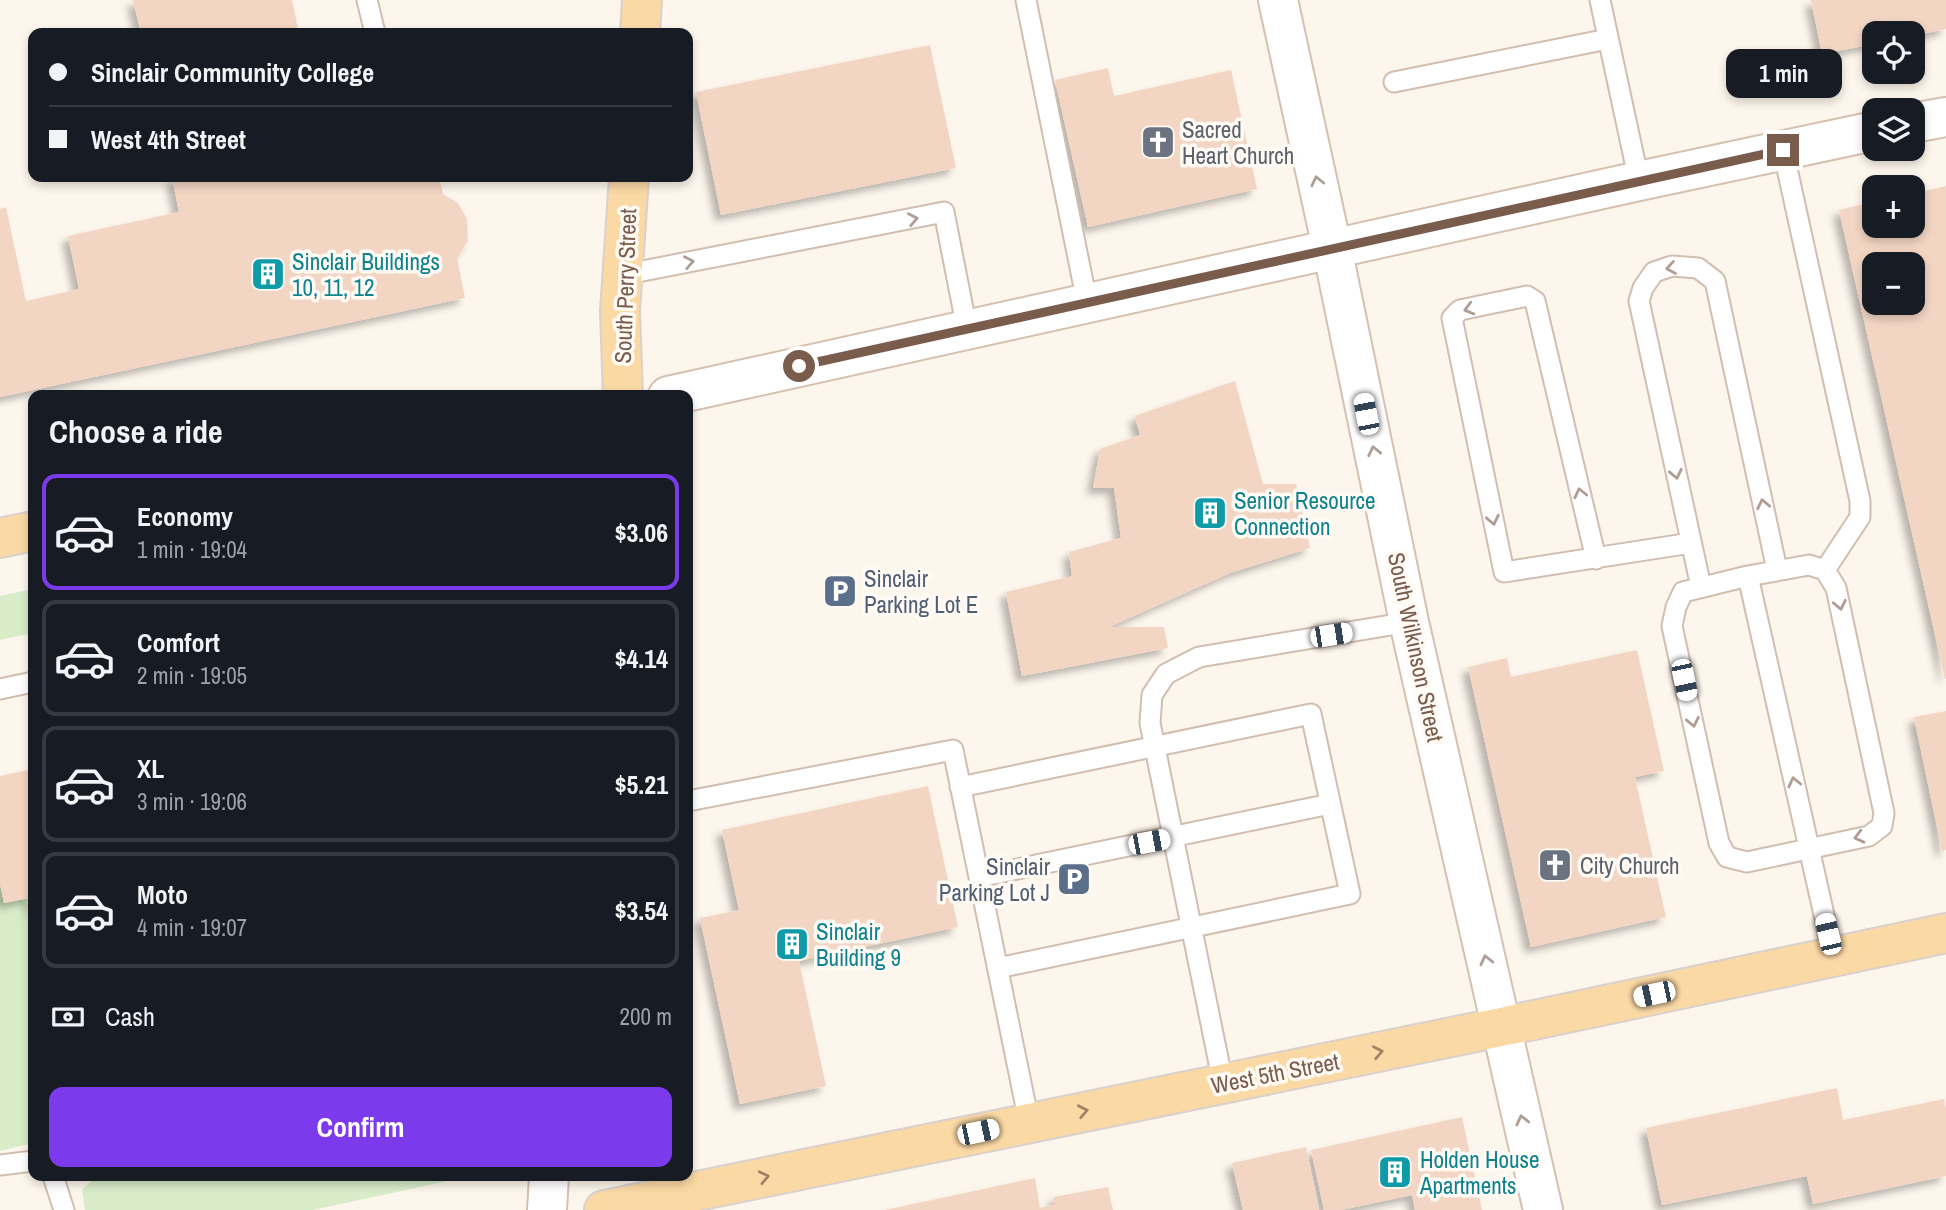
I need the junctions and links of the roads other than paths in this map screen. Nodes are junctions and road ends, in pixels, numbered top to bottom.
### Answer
1 (367, 0) edge
2 (642, 0) edge
3 (1026, 0) edge
4 (1279, 0) edge
5 (1600, 0) edge
6 (374, 28) edge
7 (640, 28) edge
8 (1608, 40) junction
9 (1394, 82) dead end
10 (1946, 117) edge
11 (1925, 121) edge
12 (1862, 134) edge
13 (1783, 150) junction
14 (1639, 181) junction
15 (629, 182) edge
16 (1332, 248) junction
17 (622, 275) junction
18 (1087, 302) junction
19 (967, 329) junction
20 (623, 390) edge
21 (693, 390) edge
22 (28, 532) edge
23 (0, 538) edge
24 (1691, 543) junction
25 (1596, 559) junction
26 (1777, 570) junction
27 (1825, 570) junction
28 (1748, 576) junction
29 (1700, 587) junction
30 (1409, 622) junction
31 (28, 683) edge
32 (0, 689) edge
33 (1154, 747) junction
34 (960, 787) junction
35 (693, 800) edge
36 (1330, 804) junction
37 (1173, 837) junction
38 (1809, 848) junction
39 (979, 877) junction
40 (1192, 928) junction
41 (1946, 933) edge
42 (1833, 955) junction
43 (998, 968) junction
44 (1501, 1027) junction
45 (1223, 1083) junction
46 (1029, 1122) junction
47 (28, 1162) edge
48 (0, 1165) edge
49 (54, 1181) edge
50 (549, 1181) edge
51 (671, 1181) edge
52 (697, 1191) junction
53 (64, 1210) edge
54 (547, 1210) edge
55 (604, 1210) edge
56 (1543, 1210) edge

1 - 6 lane
2 - 7 main road
3 - 18 lane
16 -> 4 street, South Wilkinson Street
5 - 8 lane
8 - 9 lane
8 - 14 lane
10 - 11 street
12 - 13 street
13 - 14 street
13 - 27 lane
14 - 16 street
15 - 17 main road, South Perry Street
16 - 18 street
30 -> 16 street, South Wilkinson Street
17 -> 19 lane
17 - 20 main road, South Perry Street
18 - 19 street
19 - 21 street
22 - 23 main road
24 - 25 lane
26 -> 24 lane
24 - 29 lane
25 -> 25 lane
26 - 27 lane
26 - 28 lane
27 -> 38 lane
28 - 29 lane
38 -> 28 lane
29 -> 38 lane
30 - 33 lane
44 -> 30 street, South Wilkinson Street
31 - 32 lane
33 - 34 lane
33 - 36 lane
33 - 37 lane
34 - 35 lane
34 - 39 lane
36 - 37 lane
36 - 40 lane
37 - 39 lane
37 - 40 lane
38 - 42 lane
39 - 43 lane
40 - 43 lane
40 - 45 lane
41 - 42 main road, West 5th Street
42 - 44 main road, West 5th Street
43 - 46 lane
45 -> 44 main road, West 5th Street
56 -> 44 street, South Wilkinson Street
46 -> 45 main road, West 5th Street
52 -> 46 main road, West 5th Street
47 - 48 lane
49 - 53 lane
50 - 54 street
51 - 52 street
52 - 55 main road, West 5th Street

